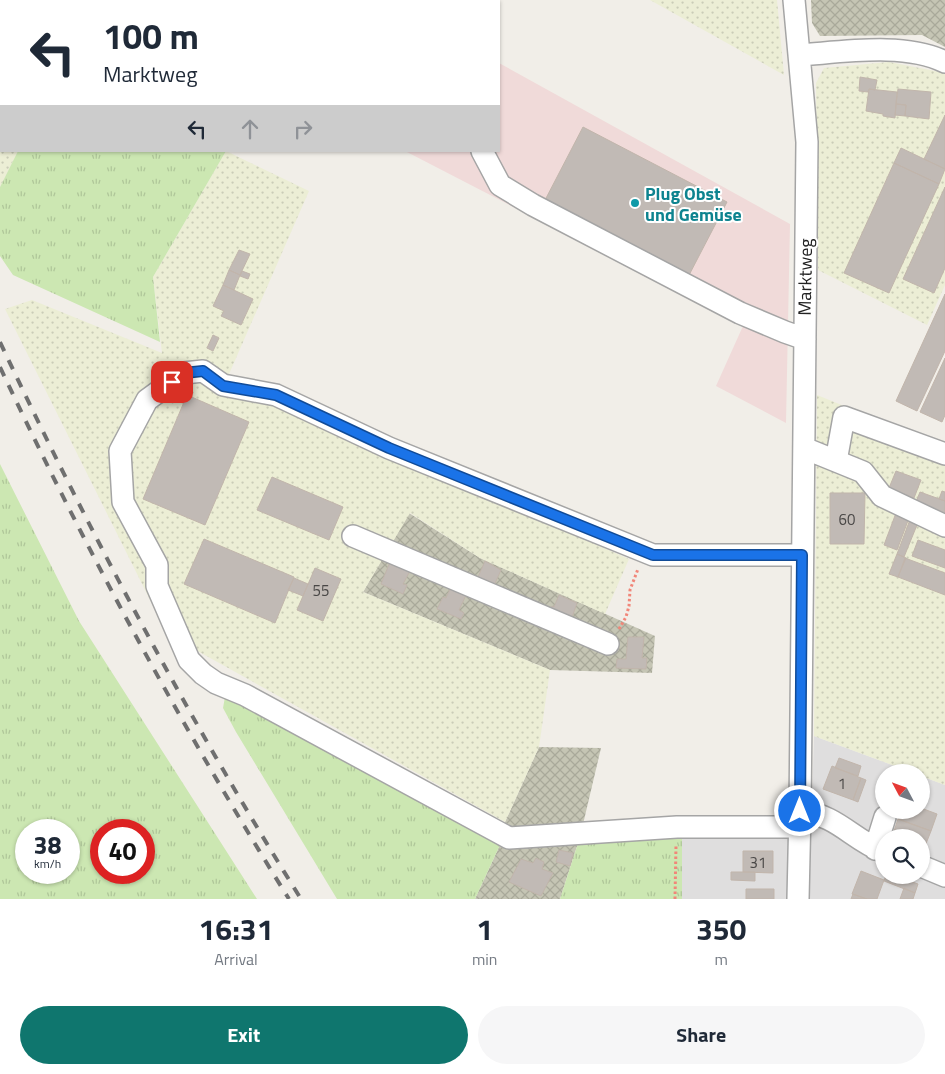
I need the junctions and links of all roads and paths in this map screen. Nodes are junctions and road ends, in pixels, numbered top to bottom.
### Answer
1 (794, 0) edge
2 (800, 55) junction
3 (945, 62) edge
4 (483, 152) edge
5 (805, 338) junction
6 (804, 448) junction
7 (945, 454) edge
8 (836, 461) junction
9 (945, 526) edge
10 (353, 536) dead end
11 (644, 552) junction
12 (802, 555) junction
13 (608, 644) joint
14 (800, 819) junction
15 (676, 827) junction
16 (875, 847) edge
17 (930, 869) edge
18 (945, 875) edge
19 (675, 899) edge
20 (798, 899) edge

1 - 2 street, Marktweg
2 - 3 street
2 - 5 street, Marktweg
4 - 5 street
5 - 6 street, Marktweg
6 - 8 street
6 - 12 street, Marktweg
7 - 8 street
8 - 9 street
10 - 13 street
11 - 12 street
11 - 13 path
11 - 15 street
12 - 14 street, Marktweg
14 - 15 street
14 - 16 street
14 - 20 street, Marktweg
15 - 19 path
17 - 18 street

